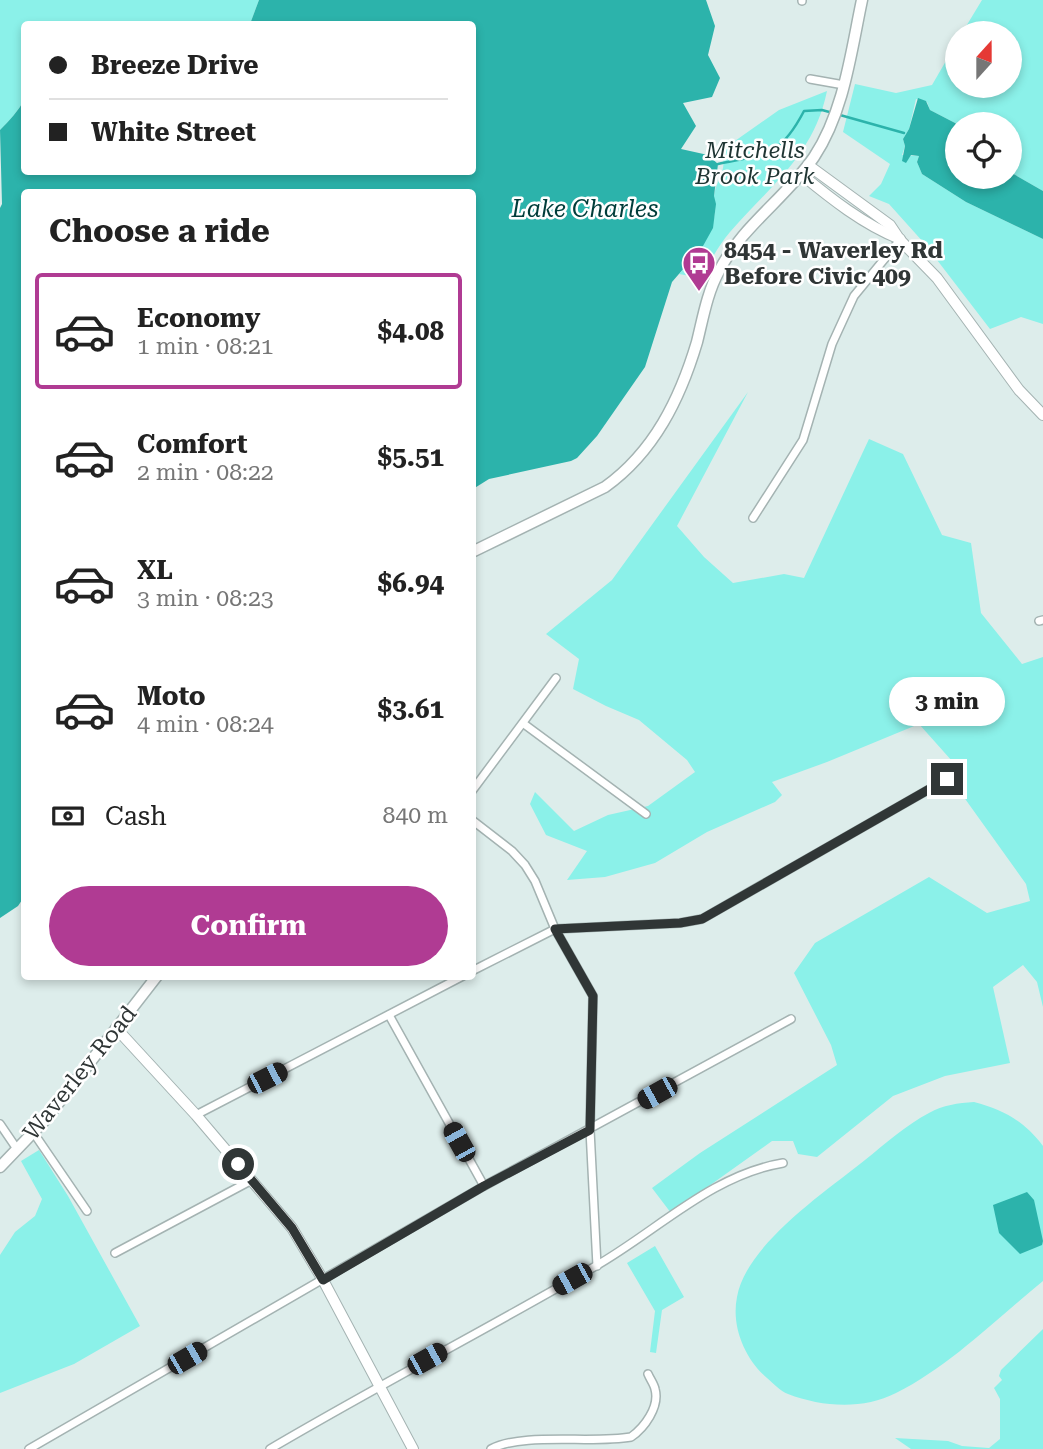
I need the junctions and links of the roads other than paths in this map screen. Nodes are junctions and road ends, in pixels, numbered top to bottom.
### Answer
1 (862, 0) edge
2 (810, 79) dead end
3 (844, 85) junction
4 (804, 169) junction
5 (900, 240) junction
6 (1043, 415) edge
7 (753, 517) dead end
8 (476, 550) edge
9 (556, 678) dead end
10 (524, 724) junction
11 (947, 779) dead end
12 (476, 786) edge
13 (646, 814) dead end
14 (476, 823) edge
15 (555, 929) junction
16 (476, 969) edge
17 (154, 980) edge
18 (455, 980) edge
19 (389, 1015) junction
20 (791, 1019) dead end
21 (116, 1028) junction
22 (196, 1115) junction
23 (0, 1124) edge
24 (590, 1130) junction
25 (33, 1132) junction
26 (17, 1149) junction
27 (783, 1163) dead end
28 (0, 1167) edge
29 (252, 1180) junction
30 (484, 1186) junction
31 (87, 1211) dead end
32 (116, 1253) dead end
33 (597, 1266) junction
34 (323, 1280) junction
35 (648, 1374) dead end
36 (379, 1386) junction
37 (29, 1449) edge
38 (270, 1449) edge
39 (413, 1449) edge
40 (491, 1449) edge

1 - 3 main road
2 - 3 street
3 - 4 main road
4 - 5 street
4 - 8 main road
5 - 6 street
5 - 7 street
9 - 10 street
10 - 12 street
10 - 13 street
11 - 15 street
14 - 15 street
15 - 16 street
15 - 24 street
17 - 21 main road, Waverley Road
18 - 19 street
19 - 22 street
19 - 30 street
20 - 24 street
21 - 22 street
21 - 25 main road, Waverley Road
22 - 29 street
23 - 26 street
24 - 30 street
24 - 33 street
25 - 26 main road, Waverley Road
25 - 31 street
26 - 28 main road, Waverley Road
27 - 33 street
29 - 32 street
29 - 34 street
30 - 34 street
33 - 36 street
34 - 36 street
34 - 37 street
35 - 40 street
36 - 38 street
36 - 39 street

